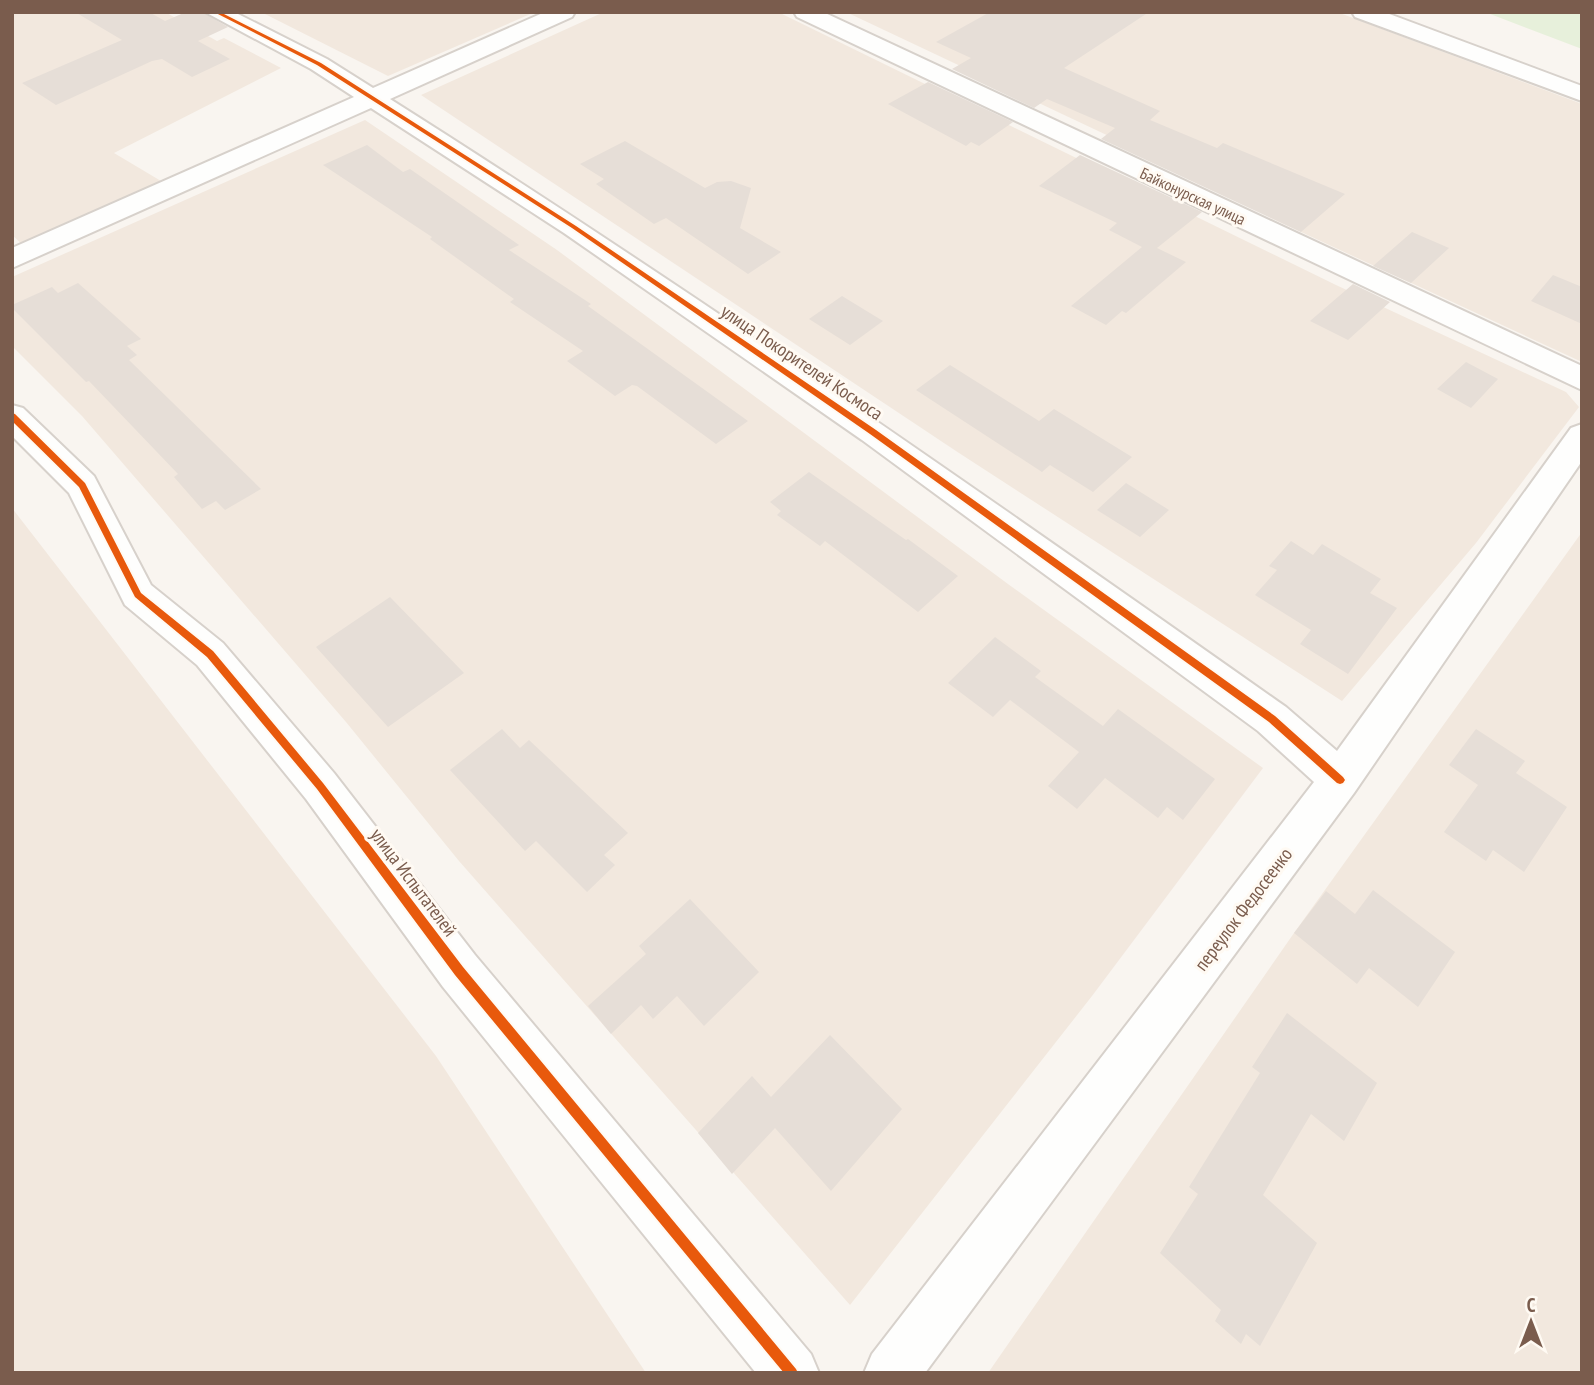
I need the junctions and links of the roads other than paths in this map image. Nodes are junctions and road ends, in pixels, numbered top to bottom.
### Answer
1 (216, 12) edge
2 (564, 12) edge
3 (805, 12) edge
4 (1363, 12) edge
5 (1582, 94) edge
6 (371, 99) junction
7 (12, 259) edge
8 (1582, 380) edge
9 (12, 416) edge
10 (1582, 436) edge
11 (1340, 780) junction
12 (792, 1373) edge
13 (891, 1373) edge

1 - 6 street, улица Покорителей Космоса
2 - 6 street
3 - 8 street, Байконурская улица
4 - 5 street
6 - 7 street
6 - 11 street, улица Покорителей Космоса
9 - 12 street, улица Испытателей
10 - 11 street, переулок Федосеенко
11 - 13 street, переулок Федосеенко

